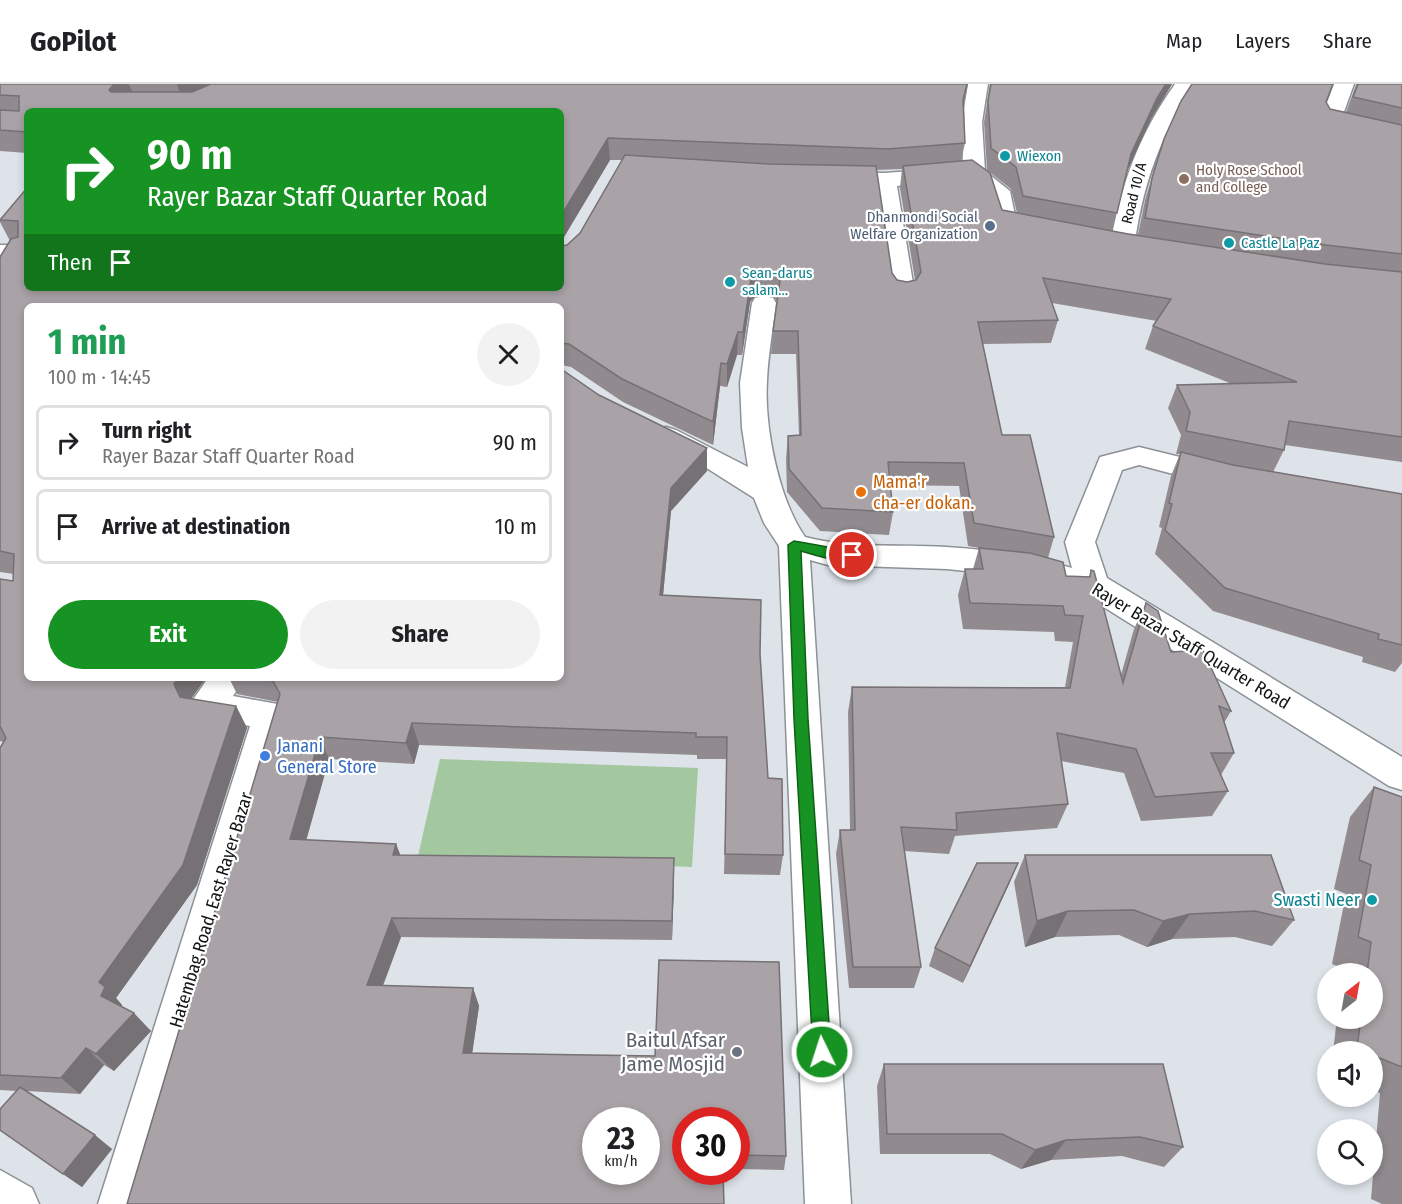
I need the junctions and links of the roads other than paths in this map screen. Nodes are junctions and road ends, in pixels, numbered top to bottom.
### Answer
1 (978, 84) edge
2 (1185, 84) edge
3 (1344, 84) edge
4 (1402, 140) edge
5 (974, 173) junction
6 (814, 178) edge
7 (885, 180) junction
8 (1058, 235) edge
9 (0, 252) edge
10 (24, 252) edge
11 (1179, 256) edge
12 (903, 295) edge
13 (764, 303) dead end
14 (643, 425) edge
15 (1245, 481) edge
16 (767, 492) junction
17 (794, 545) junction
18 (1093, 585) junction
19 (226, 681) edge
20 (1402, 776) edge
21 (0, 1193) edge
22 (16, 1204) edge
23 (121, 1204) edge
24 (828, 1204) edge

1 - 5 street
2 - 11 street, Road 10/A
3 - 4 street
5 - 7 street
5 - 8 street
6 - 7 street
7 - 12 street
9 - 10 street
13 - 16 street
14 - 16 street
15 - 18 street
16 - 17 street
17 - 18 street, Rayer Bazar Staff Quarter Road
17 - 24 street
18 - 20 street, Rayer Bazar Staff Quarter Road
19 - 23 street, Hatembag Road, East Rayer Bazar
21 - 22 street

